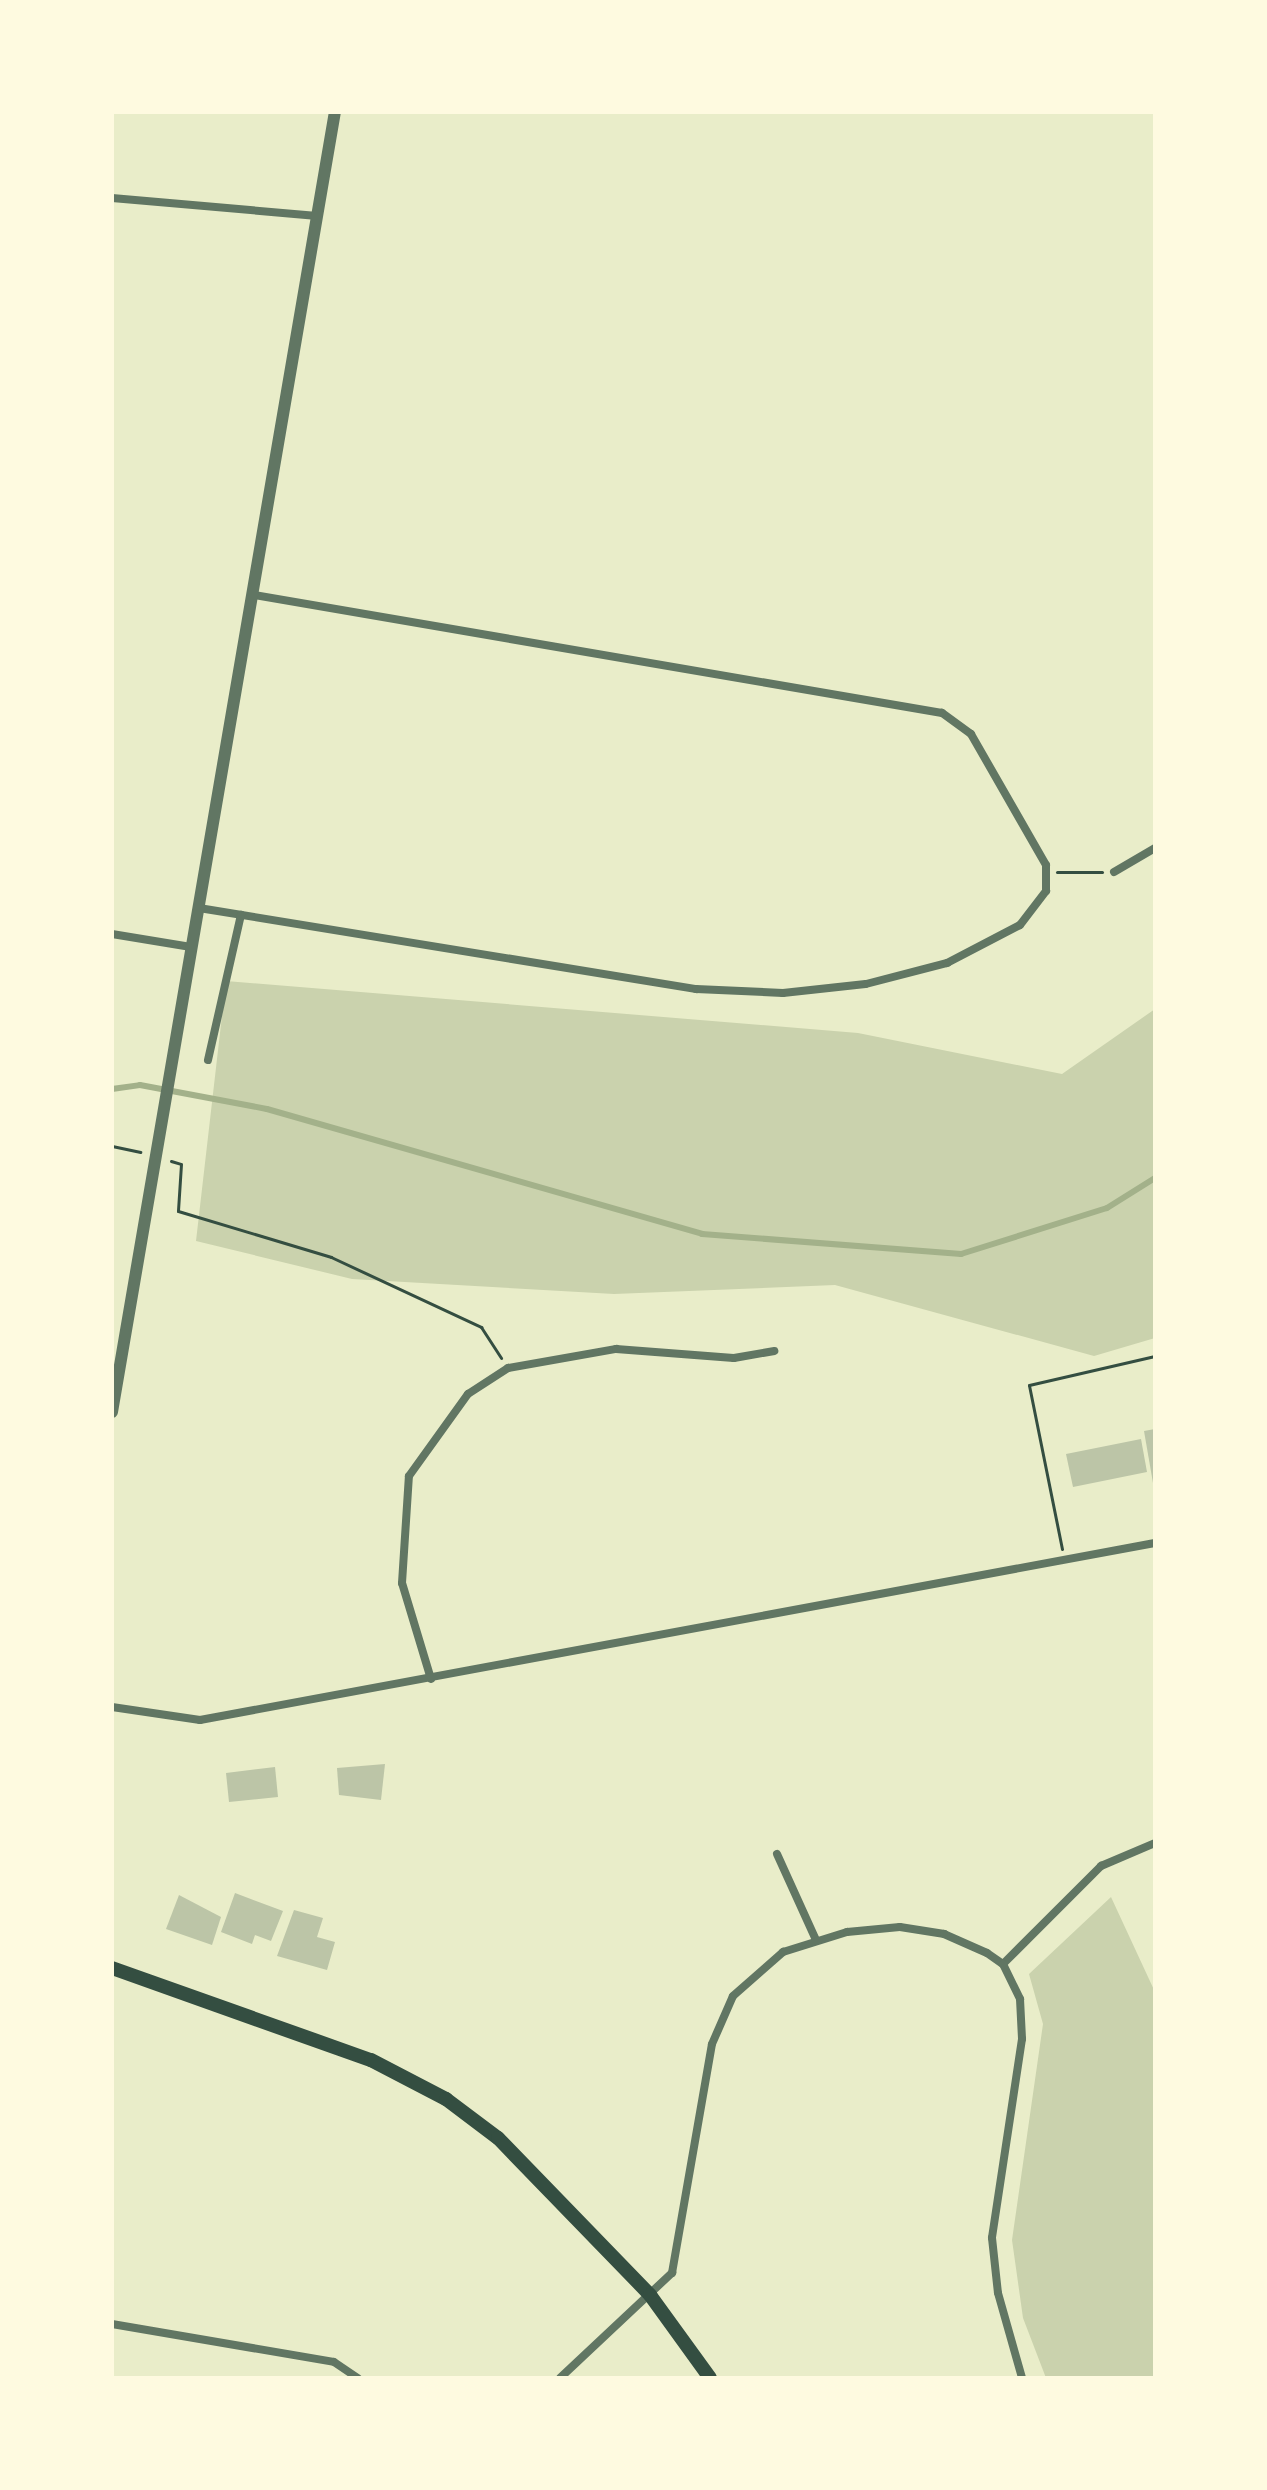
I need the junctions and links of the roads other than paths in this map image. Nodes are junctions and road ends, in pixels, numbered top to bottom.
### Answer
1 (335, 112) edge
2 (112, 198) edge
3 (317, 216) junction
4 (254, 595) junction
5 (1155, 848) edge
6 (1114, 872) road end
7 (199, 908) junction
8 (241, 915) junction
9 (112, 934) edge
10 (191, 947) junction
11 (208, 1060) dead end
12 (774, 1351) dead end
13 (112, 1412) edge
14 (1155, 1543) edge
15 (431, 1679) junction
16 (112, 1707) edge
17 (1155, 1843) edge
18 (777, 1854) dead end
19 (816, 1940) junction
20 (1003, 1964) junction
21 (112, 1968) edge
22 (650, 2295) junction
23 (112, 2324) edge
24 (358, 2378) edge
25 (560, 2378) edge
26 (710, 2378) edge
27 (1022, 2378) edge

1 - 3 street
2 - 3 street
3 - 4 street
4 - 7 street
4 - 8 street
5 - 6 street
7 - 8 street
7 - 10 street
8 - 11 street
9 - 10 street
10 - 13 street
12 - 15 street
14 - 15 street
15 - 16 street
17 - 20 street
18 - 19 street
19 - 20 street
19 - 22 street
20 - 27 street
21 - 22 main road
22 - 25 street
22 - 26 main road
23 - 24 street

